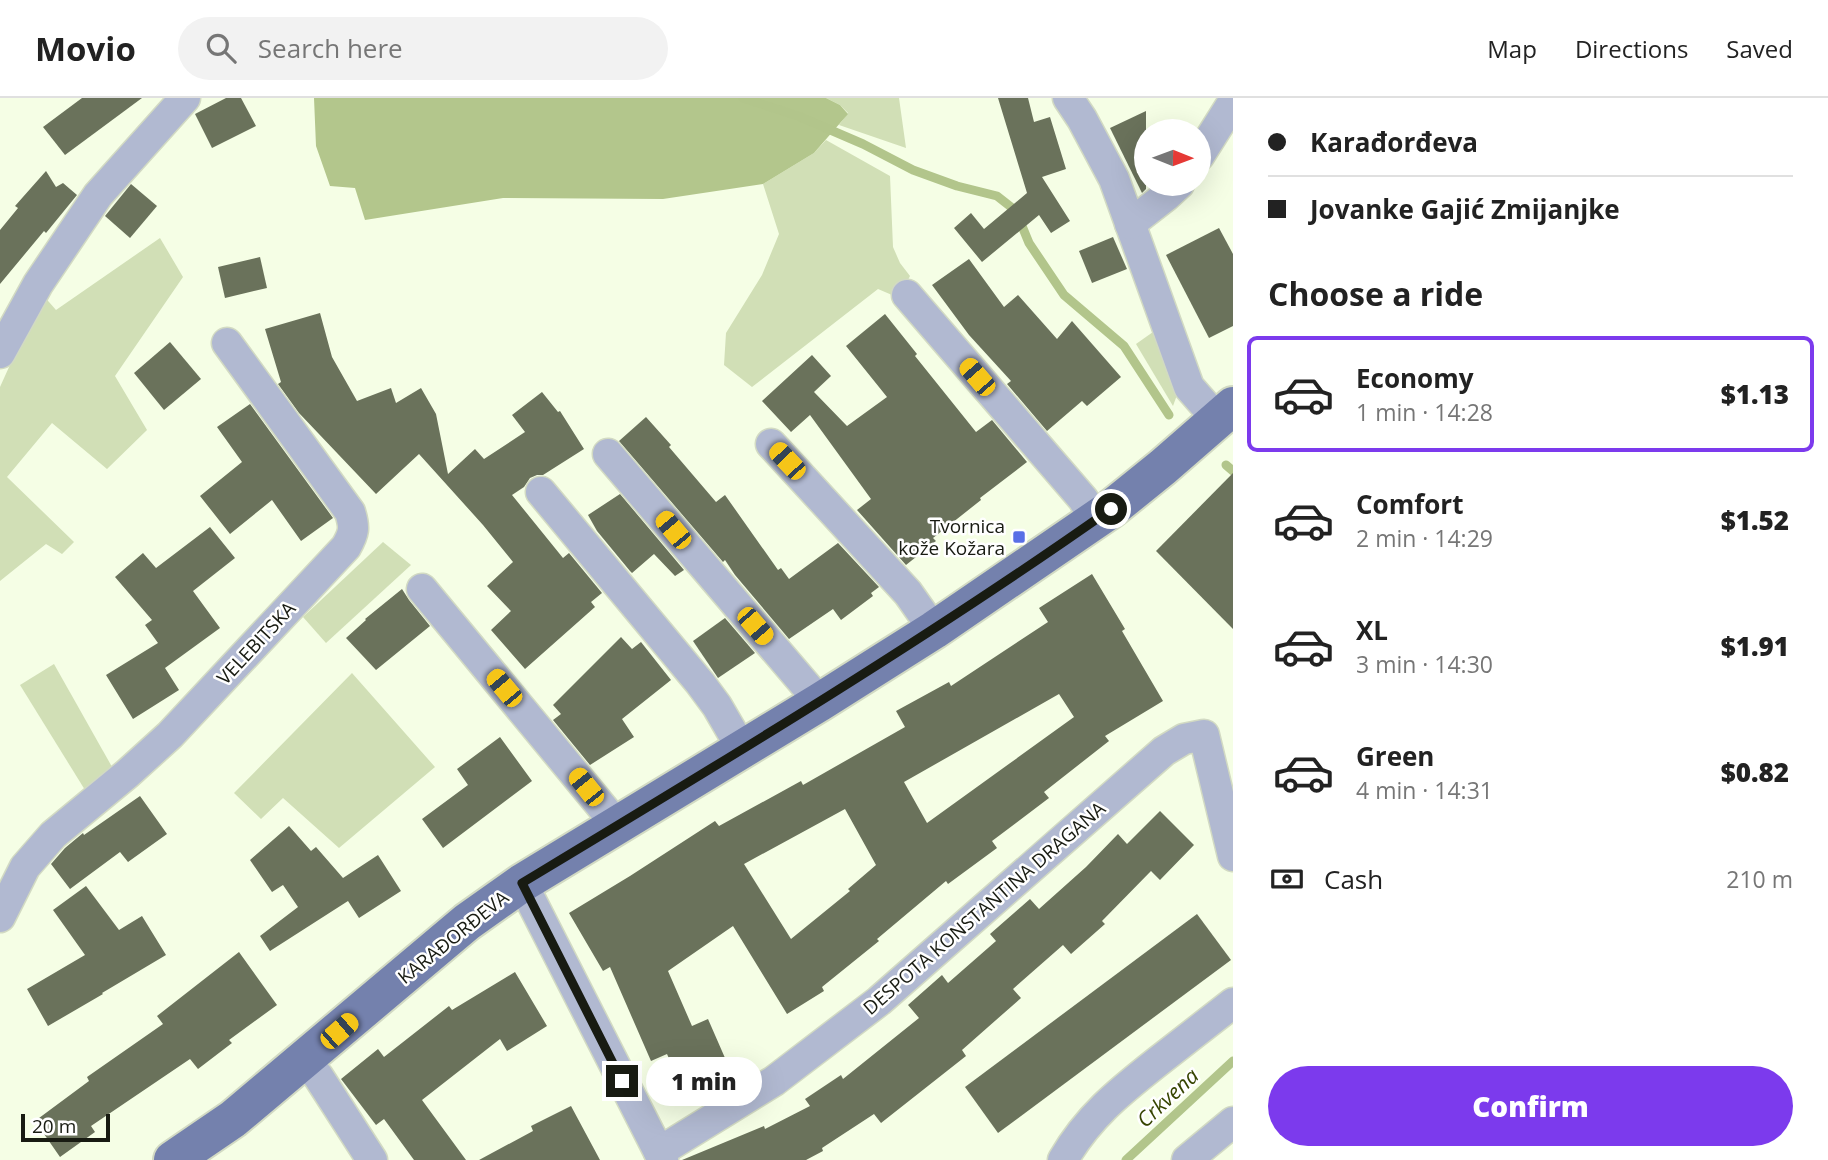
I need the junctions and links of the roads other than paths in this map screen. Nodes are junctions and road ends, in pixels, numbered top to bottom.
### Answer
1 (185, 98) edge
2 (1068, 98) edge
3 (1233, 102) edge
4 (1211, 137) edge
5 (1166, 196) edge
6 (1130, 223) junction
7 (907, 295) dead end
8 (227, 343) dead end
9 (0, 353) edge
10 (1226, 413) edge
11 (771, 444) dead end
12 (608, 454) dead end
13 (541, 492) dead end
14 (1095, 520) junction
15 (422, 589) dead end
16 (934, 630) junction
17 (820, 702) junction
18 (742, 749) junction
19 (617, 825) junction
20 (1233, 856) edge
21 (522, 883) junction
22 (0, 917) edge
23 (1233, 1003) edge
24 (304, 1061) junction
25 (1233, 1122) edge
26 (661, 1156) edge
27 (173, 1160) edge
28 (372, 1160) edge
29 (1063, 1160) edge
30 (1187, 1160) edge

1 - 9 street
2 - 6 street
3 - 4 street
5 - 6 street
6 - 10 street
7 - 14 street
8 - 22 street, VELEBITSKA
10 - 14 main road, KARAĐORĐEVA
11 - 16 street
12 - 17 street
13 - 18 street
14 - 16 main road, KARAĐORĐEVA
15 - 19 street
16 - 17 main road, KARAĐORĐEVA
17 - 18 main road, KARAĐORĐEVA
18 - 19 main road, KARAĐORĐEVA
19 - 21 main road, KARAĐORĐEVA
20 - 26 street, DESPOTA KONSTANTINA DRAGANA
21 - 24 main road, KARAĐORĐEVA
21 - 26 street
23 - 29 street
24 - 27 main road, KARAĐORĐEVA
24 - 28 street
25 - 30 street

